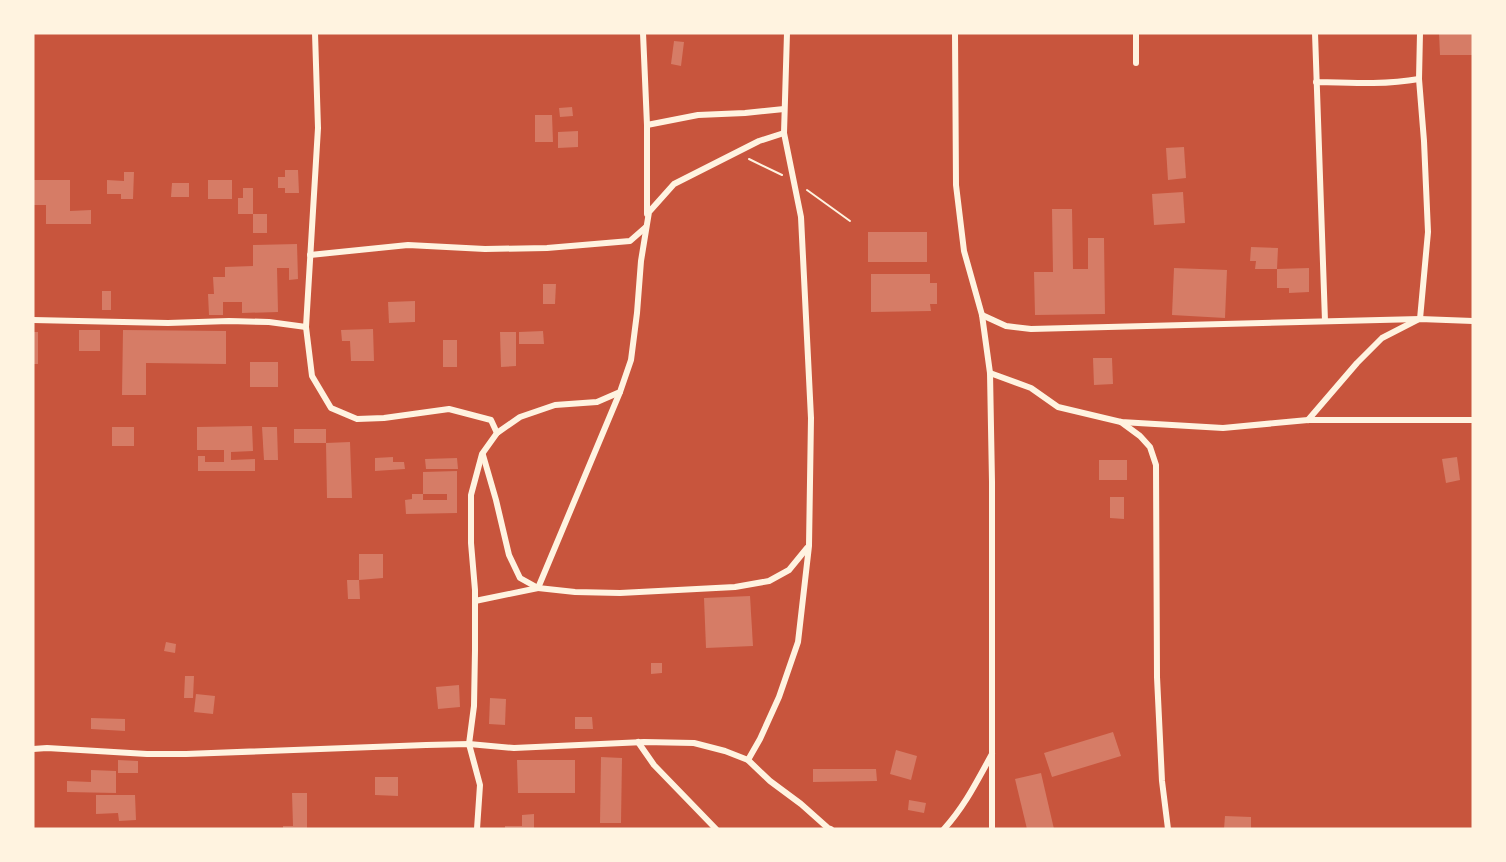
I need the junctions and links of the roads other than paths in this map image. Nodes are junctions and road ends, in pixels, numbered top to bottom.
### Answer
1 (315, 33) edge
2 (643, 33) edge
3 (787, 33) edge
4 (955, 33) edge
5 (1136, 33) edge
6 (1315, 33) edge
7 (1420, 33) edge
8 (1136, 63) dead end
9 (1419, 79) junction
10 (1316, 82) junction
11 (784, 109) junction
12 (647, 125) junction
13 (784, 133) junction
14 (646, 227) junction
15 (310, 255) junction
16 (982, 315) junction
17 (1420, 319) junction
18 (33, 320) edge
19 (1324, 321) junction
20 (1473, 321) edge
21 (306, 327) junction
22 (990, 373) junction
23 (621, 392) junction
24 (1308, 420) junction
25 (1473, 420) edge
26 (1120, 422) junction
27 (497, 433) junction
28 (482, 454) junction
29 (808, 546) junction
30 (538, 588) junction
31 (475, 602) junction
32 (638, 742) junction
33 (470, 744) junction
34 (33, 749) edge
35 (992, 753) junction
36 (748, 760) junction
37 (477, 829) edge
38 (716, 829) edge
39 (831, 829) edge
40 (944, 829) edge
41 (992, 829) edge
42 (1168, 829) edge

1 - 15 street
2 - 12 street
3 - 11 street
4 - 16 street
5 - 8 street
6 - 10 street
7 - 9 street
9 - 10 street
9 - 17 street
10 - 19 street
11 - 12 street
11 - 13 street
12 - 14 street
13 - 14 street
13 - 29 street
14 - 15 street
14 - 23 street
15 - 21 street
16 - 19 street
16 - 22 street
17 - 19 street
17 - 20 street
17 - 24 street
18 - 21 street
21 - 27 street
22 - 26 street
22 - 35 street
23 - 27 street
23 - 30 street
24 - 25 street
24 - 26 street
26 - 42 street
27 - 28 street
28 - 30 street
28 - 31 street
29 - 30 street
29 - 36 street
30 - 31 street
31 - 33 street
32 - 33 street
32 - 36 street
32 - 38 street
33 - 34 street
33 - 37 street
35 - 40 street
35 - 41 street
36 - 39 street

